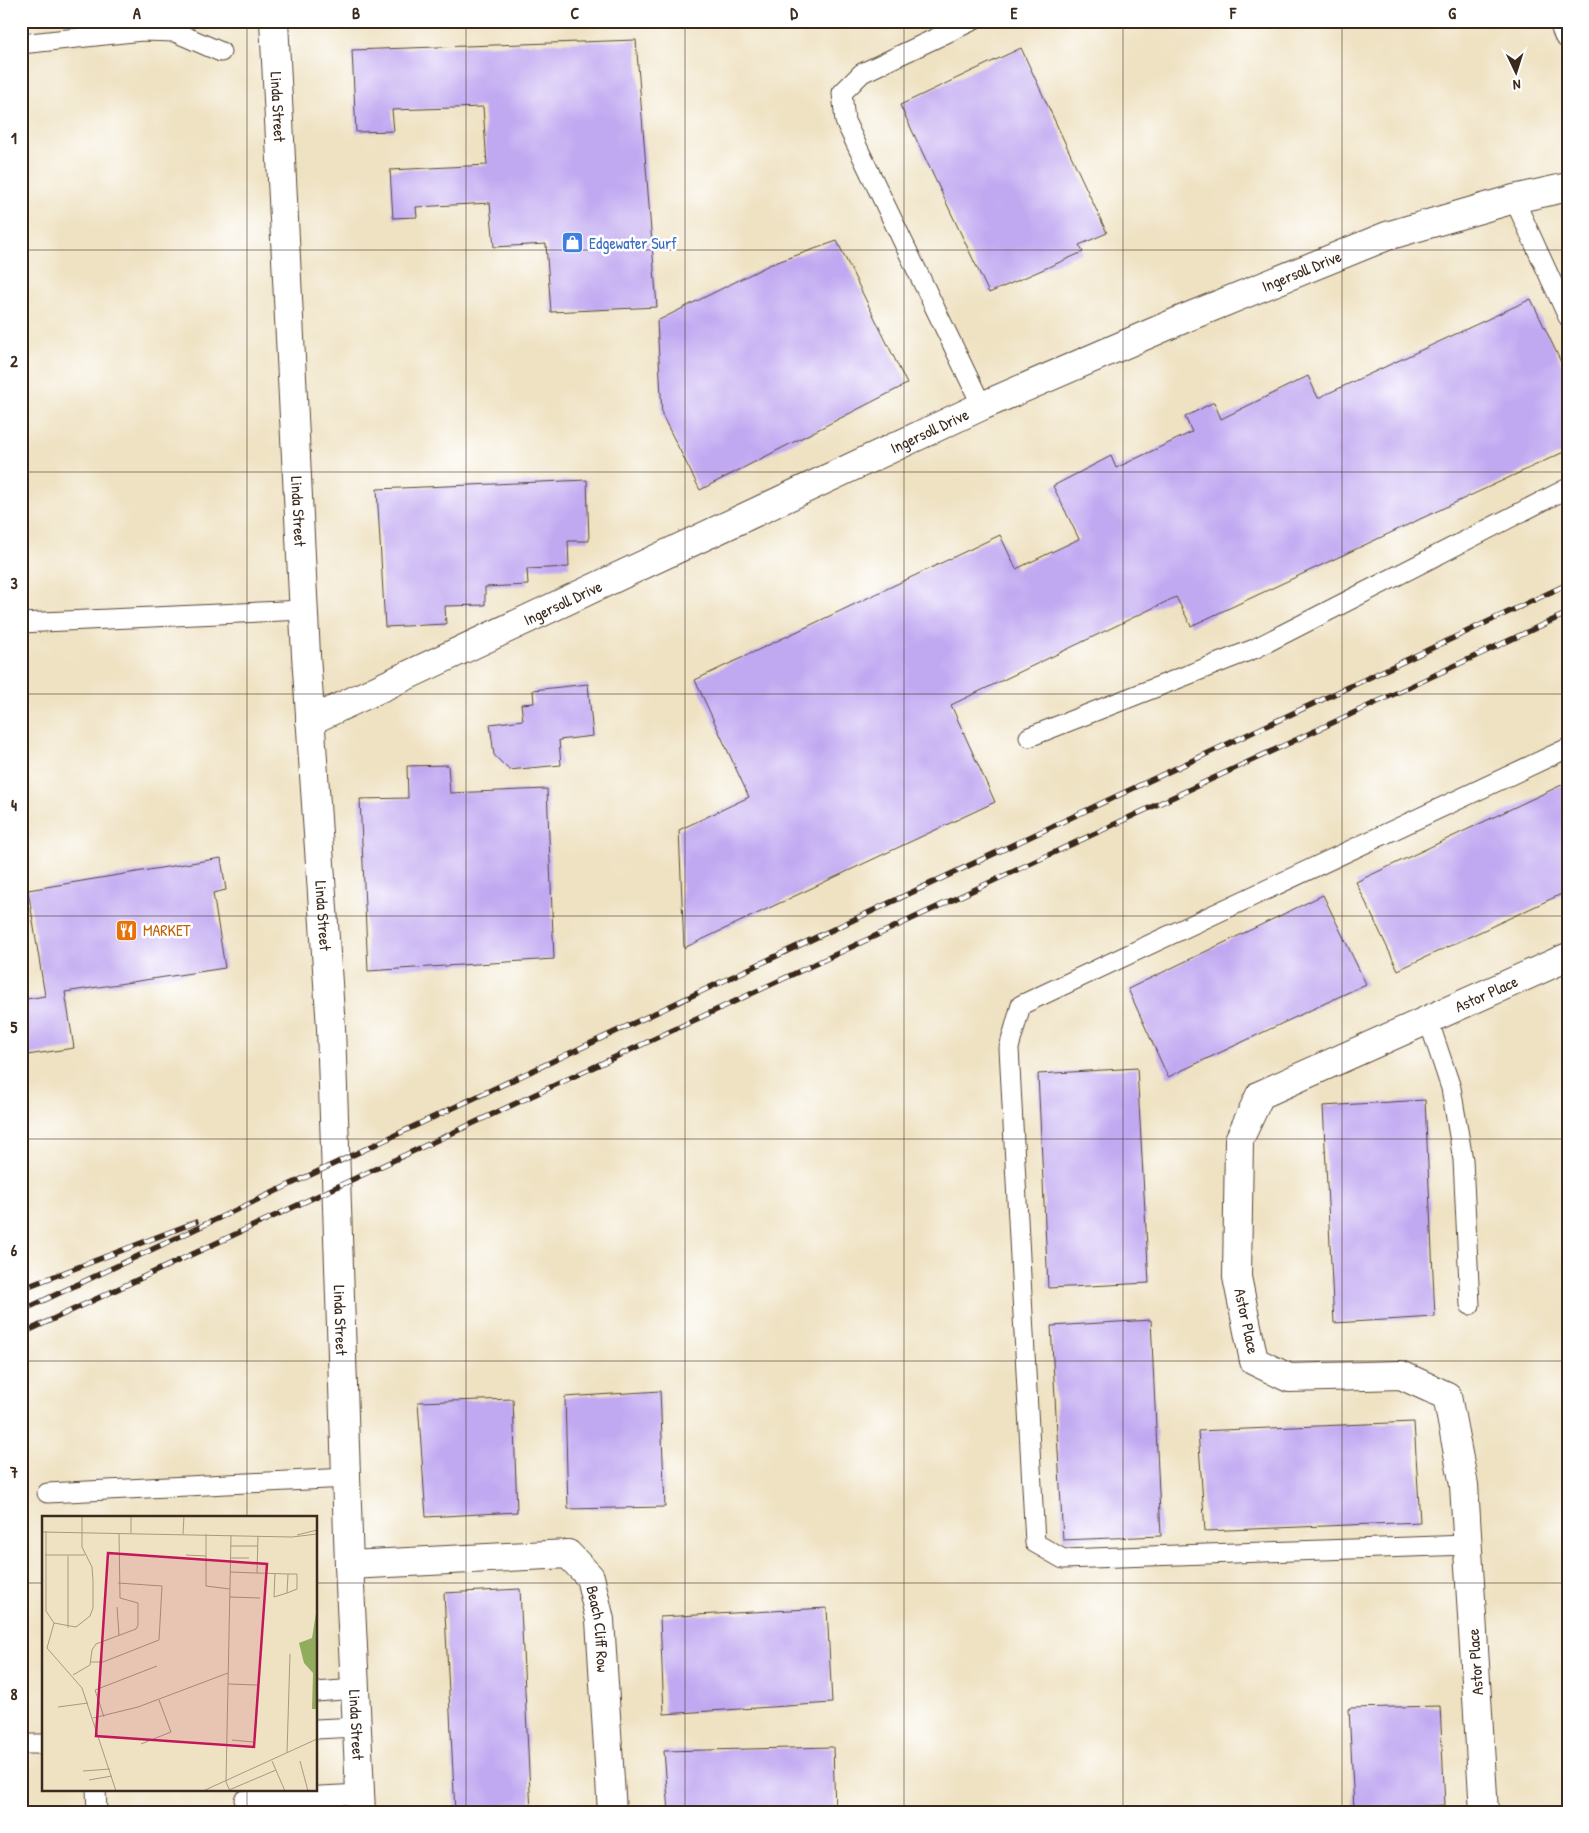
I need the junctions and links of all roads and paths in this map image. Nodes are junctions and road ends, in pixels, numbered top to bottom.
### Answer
1 (274, 21) edge
2 (972, 21) edge
3 (1563, 21) edge
4 (1568, 34) edge
5 (21, 44) edge
6 (221, 52) dead end
7 (1568, 187) edge
8 (1514, 199) junction
9 (1568, 317) edge
10 (982, 406) junction
11 (1568, 488) edge
12 (304, 610) junction
13 (21, 623) edge
14 (310, 721) junction
15 (1028, 737) dead end
16 (1568, 748) edge
17 (1568, 957) edge
18 (1428, 1019) junction
19 (1470, 1305) dead end
20 (347, 1478) junction
21 (47, 1494) dead end
22 (1468, 1545) junction
23 (349, 1565) junction
24 (355, 1689) junction
25 (318, 1692) edge
26 (357, 1727) junction
27 (318, 1729) edge
28 (21, 1744) edge
29 (42, 1744) edge
30 (96, 1790) edge
31 (244, 1800) dead end
32 (360, 1803) edge
33 (97, 1812) edge
34 (612, 1812) edge
35 (1484, 1812) edge

1 - 12 street, Linda Street
2 - 10 lane
3 - 4 street
5 - 6 lane
7 - 8 street, Ingersoll Drive
8 - 9 lane
8 - 10 street, Ingersoll Drive
10 - 14 street, Ingersoll Drive
11 - 15 lane
12 - 13 lane
12 - 14 street, Linda Street
14 - 20 street, Linda Street
16 - 22 lane
17 - 18 street, Astor Place
18 - 19 lane
18 - 22 street, Astor Place
20 - 21 lane
20 - 23 street, Linda Street
22 - 35 street, Astor Place
23 - 24 street, Linda Street
23 - 34 street, Beach Cliff Row
24 - 25 lane
24 - 26 street, Linda Street
26 - 27 lane
26 - 32 street, Linda Street
28 - 29 lane
30 - 33 lane
31 - 32 lane

